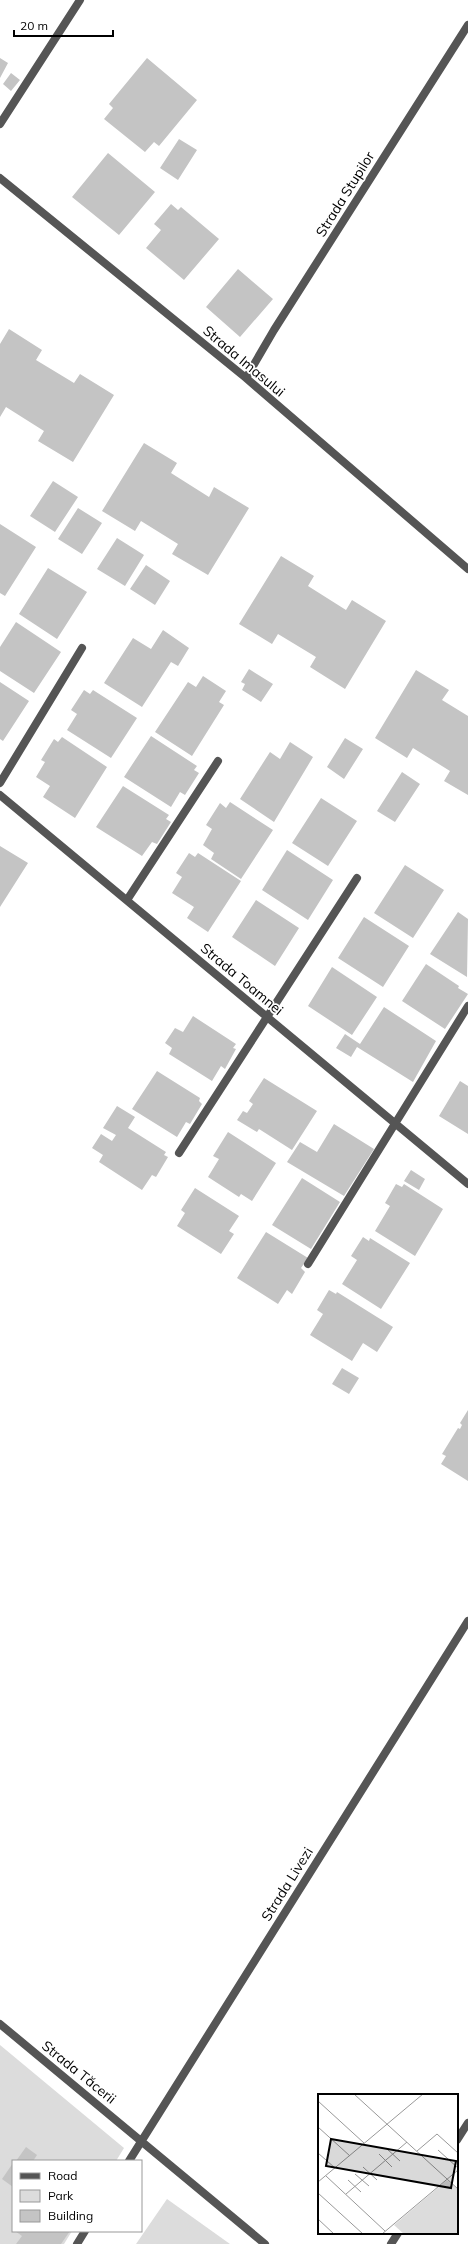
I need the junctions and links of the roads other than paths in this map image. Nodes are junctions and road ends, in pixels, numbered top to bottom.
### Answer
1 (80, 0) edge
2 (468, 25) edge
3 (0, 124) edge
4 (0, 178) edge
5 (246, 378) junction
6 (468, 569) edge
7 (82, 648) dead end
8 (218, 761) dead end
9 (0, 783) edge
10 (0, 794) edge
11 (357, 878) dead end
12 (127, 900) junction
13 (468, 1006) edge
14 (268, 1017) junction
15 (396, 1124) junction
16 (179, 1153) dead end
17 (468, 1184) edge
18 (308, 1264) dead end
19 (468, 1621) edge
20 (0, 2024) edge
21 (468, 2123) edge
22 (458, 2138) edge
23 (142, 2140) junction
24 (129, 2160) edge
25 (84, 2232) edge
26 (397, 2234) edge
27 (77, 2244) edge
28 (266, 2244) edge
29 (391, 2244) edge

1 - 3 street
2 - 5 street, Strada Stupilor
4 - 5 street, Strada Imasului
5 - 6 street, Strada Imasului
7 - 9 street
8 - 12 street
10 - 12 street, Strada Toamnei
11 - 14 street
12 - 14 street, Strada Toamnei
13 - 15 street
14 - 15 street, Strada Toamnei
14 - 16 street
15 - 17 street, Strada Toamnei
15 - 18 street
19 - 23 street, Strada Livezi
20 - 23 street, Strada Tăcerii
21 - 22 street
23 - 24 street, Strada Livezi
23 - 28 street, Strada Tăcerii
25 - 27 street
26 - 29 street

